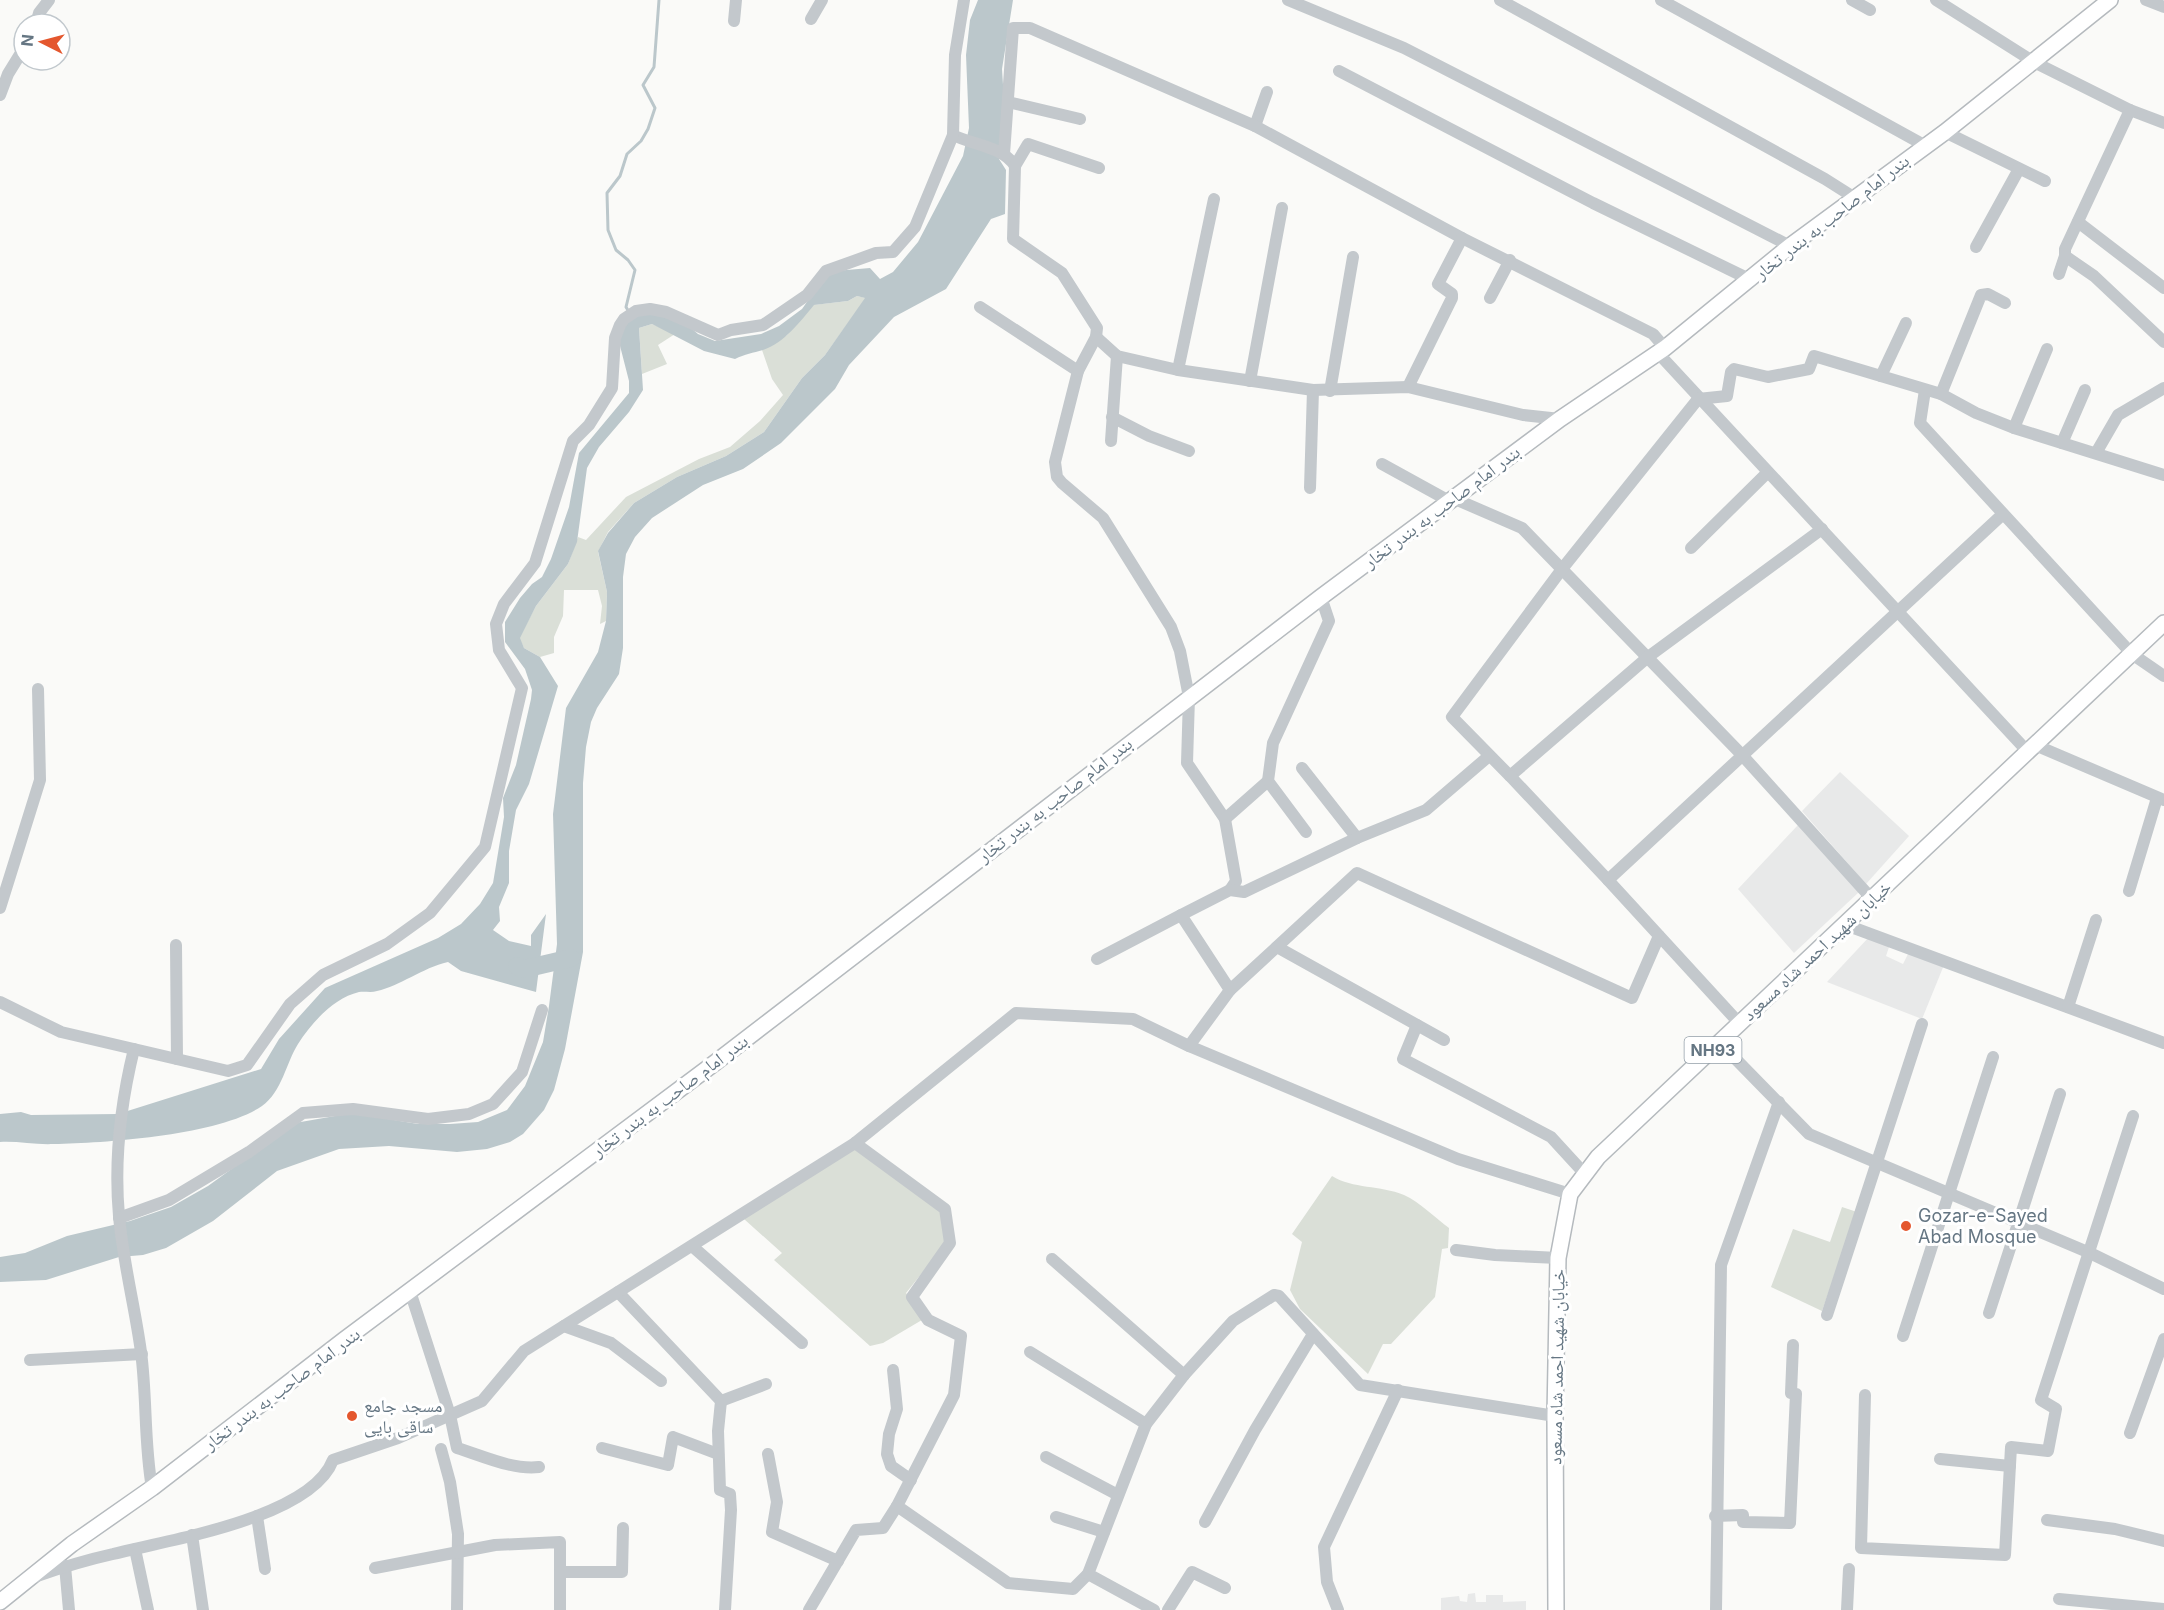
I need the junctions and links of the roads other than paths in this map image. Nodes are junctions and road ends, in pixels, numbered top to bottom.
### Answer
1 (49, 0) edge
2 (736, 0) edge
3 (822, 0) edge
4 (964, 0) edge
5 (1288, 0) edge
6 (1500, 0) edge
7 (1661, 0) edge
8 (1852, 0) edge
9 (1936, 0) edge
10 (2146, 0) edge
11 (2103, 2) edge
12 (2164, 7) edge
13 (1870, 10) dead end
14 (40, 12) edge
15 (811, 19) dead end
16 (734, 21) dead end
17 (2034, 62) junction
18 (1340, 71) dead end
19 (12, 72) edge
20 (1267, 92) dead end
21 (0, 95) edge
22 (1008, 102) junction
23 (2130, 110) junction
24 (1080, 119) dead end
25 (2164, 123) edge
26 (1255, 126) junction
27 (1945, 132) junction
28 (957, 137) junction
29 (1924, 146) junction
30 (1003, 154) junction
31 (1015, 166) junction
32 (1099, 168) dead end
33 (2019, 168) junction
34 (2045, 181) dead end
35 (1855, 198) junction
36 (1214, 199) dead end
37 (1282, 208) dead end
38 (2078, 222) junction
39 (1462, 238) junction
40 (1790, 246) junction
41 (1976, 247) dead end
42 (2065, 256) junction
43 (1353, 257) dead end
44 (1510, 260) junction
45 (2059, 274) dead end
46 (1751, 280) junction
47 (2164, 288) edge
48 (1490, 298) dead end
49 (2005, 303) dead end
50 (980, 307) dead end
51 (1906, 323) dead end
52 (1096, 337) junction
53 (2164, 342) edge
54 (2047, 349) dead end
55 (1662, 350) junction
56 (1117, 356) junction
57 (1178, 370) junction
58 (1078, 371) junction
59 (1881, 376) junction
60 (1250, 381) junction
61 (1408, 387) junction
62 (2164, 388) edge
63 (1312, 390) junction
64 (1925, 390) junction
65 (2085, 390) dead end
66 (1330, 391) junction
67 (1941, 394) junction
68 (1698, 399) junction
69 (1112, 417) junction
70 (1560, 419) junction
71 (2014, 428) junction
72 (1110, 441) dead end
73 (2062, 442) junction
74 (1189, 451) dead end
75 (2096, 453) junction
76 (1382, 464) dead end
77 (1767, 473) junction
78 (2164, 475) edge
79 (1310, 488) dead end
80 (1453, 500) junction
81 (2003, 513) junction
82 (1822, 529) junction
83 (1690, 548) dead end
84 (1562, 569) junction
85 (1321, 597) junction
86 (1896, 611) junction
87 (2164, 623) edge
88 (2132, 654) junction
89 (1648, 657) junction
90 (2164, 676) edge
91 (38, 689) dead end
92 (1189, 697) junction
93 (2032, 748) junction
94 (1742, 755) junction
95 (1490, 756) junction
96 (1302, 768) dead end
97 (1510, 776) junction
98 (1268, 781) junction
99 (2161, 799) edge
100 (1225, 819) junction
101 (1306, 832) dead end
102 (1357, 838) junction
103 (1608, 880) junction
104 (1230, 890) junction
105 (2129, 891) dead end
106 (1872, 899) junction
107 (0, 908) edge
108 (1181, 915) junction
109 (2096, 920) dead end
110 (1846, 925) junction
111 (1659, 936) junction
112 (176, 945) dead end
113 (1277, 946) junction
114 (1097, 959) dead end
115 (1230, 990) junction
116 (0, 1002) edge
117 (2068, 1006) junction
118 (542, 1010) dead end
119 (1740, 1024) junction
120 (1922, 1024) dead end
121 (1417, 1025) junction
122 (1444, 1040) dead end
123 (2164, 1042) edge
124 (1720, 1043) junction
125 (1190, 1046) junction
126 (134, 1049) junction
127 (1993, 1057) dead end
128 (177, 1059) junction
129 (2060, 1094) dead end
130 (1779, 1102) junction
131 (2133, 1116) dead end
132 (855, 1143) junction
133 (1877, 1162) junction
134 (1584, 1173) junction
135 (1949, 1193) junction
136 (1570, 1194) junction
137 (119, 1218) junction
138 (2019, 1223) junction
139 (692, 1246) junction
140 (1456, 1250) dead end
141 (2090, 1253) junction
142 (1558, 1258) junction
143 (1052, 1259) dead end
144 (2164, 1289) edge
145 (410, 1291) junction
146 (618, 1292) junction
147 (1989, 1312) dead end
148 (1827, 1315) dead end
149 (564, 1326) junction
150 (1313, 1334) junction
151 (1903, 1336) dead end
152 (2164, 1339) edge
153 (802, 1343) dead end
154 (1793, 1345) dead end
155 (1030, 1352) dead end
156 (141, 1354) junction
157 (30, 1360) dead end
158 (893, 1371) dead end
159 (1184, 1375) junction
160 (661, 1381) dead end
161 (766, 1384) dead end
162 (1398, 1390) junction
163 (1865, 1395) dead end
164 (722, 1401) junction
165 (450, 1415) junction
166 (1555, 1416) junction
167 (1146, 1424) junction
168 (2130, 1433) dead end
169 (602, 1448) dead end
170 (441, 1449) dead end
171 (718, 1454) junction
172 (768, 1454) dead end
173 (1046, 1457) dead end
174 (1940, 1459) dead end
175 (2010, 1466) junction
176 (539, 1467) dead end
177 (911, 1480) junction
178 (152, 1488) junction
179 (1118, 1495) junction
180 (897, 1506) junction
181 (257, 1516) junction
182 (1056, 1516) dead end
183 (1715, 1516) junction
184 (2047, 1520) dead end
185 (1205, 1522) dead end
186 (624, 1528) dead end
187 (1104, 1532) junction
188 (192, 1535) junction
189 (2164, 1540) edge
190 (135, 1549) junction
191 (458, 1552) junction
192 (838, 1561) junction
193 (65, 1566) junction
194 (375, 1568) dead end
195 (265, 1569) dead end
196 (1849, 1569) dead end
197 (560, 1572) junction
198 (1088, 1574) junction
199 (31, 1578) junction
200 (1225, 1588) dead end
201 (2059, 1599) dead end
202 (0, 1602) edge
203 (2164, 1609) edge
204 (69, 1610) edge
205 (148, 1610) edge
206 (203, 1610) edge
207 (457, 1610) edge
208 (560, 1610) edge
209 (725, 1610) edge
210 (809, 1610) edge
211 (1154, 1610) edge
212 (1168, 1610) edge
213 (1338, 1610) edge
214 (1556, 1610) edge
215 (1716, 1610) edge
216 (1847, 1610) edge

1 - 14 street
2 - 16 street
3 - 15 street
4 - 28 street
5 - 40 street
6 - 35 street
7 - 29 street
8 - 13 street
9 - 17 street
10 - 12 street
11 - 17 main road, بندر امام صاحب به بندر تخار
17 - 23 street
17 - 27 main road, بندر امام صاحب به بندر تخار
18 - 46 street
19 - 21 street
20 - 26 street
22 - 24 street
22 - 26 street
22 - 30 street
23 - 25 street
23 - 38 street
26 - 39 street
27 - 29 main road, بندر امام صاحب به بندر تخار
27 - 33 street
28 - 30 street
28 - 128 street
29 - 35 main road, بندر امام صاحب به بندر تخار
30 - 31 street
31 - 32 street
31 - 52 street
33 - 34 street
33 - 41 street
35 - 40 main road, بندر امام صاحب به بندر تخار
36 - 57 street
37 - 60 street
38 - 42 street
38 - 47 street
39 - 44 street
39 - 61 street
40 - 46 main road, بندر امام صاحب به بندر تخار
42 - 45 street
42 - 53 street
43 - 66 street
44 - 48 street
44 - 55 street
46 - 55 main road, بندر امام صاحب به بندر تخار
49 - 67 street
50 - 58 street
51 - 59 street
52 - 56 street
52 - 58 street
54 - 71 street
55 - 68 street
55 - 70 main road, بندر امام صاحب به بندر تخار
56 - 57 street
56 - 69 street
57 - 60 street
58 - 92 street
59 - 64 street
59 - 68 street
60 - 63 street
61 - 66 street
61 - 70 street
62 - 75 street
63 - 66 street
63 - 79 street
64 - 67 street
64 - 81 street
65 - 73 street
67 - 71 street
68 - 77 street
68 - 84 street
69 - 72 street
69 - 74 street
70 - 80 main road, بندر امام صاحب به بندر تخار
71 - 73 street
73 - 75 street
75 - 78 street
76 - 80 street
77 - 82 street
77 - 83 street
80 - 84 street
80 - 85 main road, بندر امام صاحب به بندر تخار
81 - 86 street
81 - 88 street
82 - 86 street
82 - 89 street
84 - 89 street
84 - 95 street
85 - 92 main road, بندر امام صاحب به بندر تخار
85 - 98 street
86 - 93 street
86 - 94 street
87 - 88 main road, خیابان شهید احمد شاه مسعود / NH93
88 - 90 street
88 - 93 main road, خیابان شهید احمد شاه مسعود / NH93
89 - 94 street
89 - 97 street
91 - 107 street
92 - 100 street
92 - 145 main road, بندر امام صاحب به بندر تخار
93 - 99 street
93 - 106 main road, خیابان شهید احمد شاه مسعود / NH93
94 - 103 street
94 - 106 street
95 - 97 street
95 - 102 street
96 - 102 street
97 - 103 street
98 - 100 street
98 - 101 street
99 - 105 street
100 - 104 street
102 - 104 street
103 - 111 street
104 - 108 street
106 - 110 main road, خیابان شهید احمد شاه مسعود / NH93
108 - 114 street
108 - 115 street
109 - 117 street
110 - 117 street
110 - 119 main road, خیابان شهید احمد شاه مسعود / NH93
111 - 113 street
111 - 119 street
112 - 128 street
113 - 115 street
113 - 121 street
115 - 125 street
116 - 126 street
117 - 123 street
118 - 137 street
119 - 124 main road, خیابان شهید احمد شاه مسعود / NH93
120 - 133 street
121 - 122 street
121 - 134 street
124 - 130 street
124 - 134 main road, خیابان شهید احمد شاه مسعود / NH93
125 - 132 street
125 - 136 street
126 - 128 street
126 - 137 street
127 - 135 street
129 - 138 street
130 - 133 street
130 - 183 street
131 - 141 street
132 - 139 street
132 - 177 street
133 - 135 street
133 - 148 street
134 - 136 main road, خیابان شهید احمد شاه مسعود / NH93
135 - 138 street
135 - 151 street
136 - 142 main road, خیابان شهید احمد شاه مسعود / NH93
137 - 156 street
138 - 141 street
138 - 147 street
139 - 146 street
139 - 153 street
140 - 142 street
141 - 144 street
141 - 175 street
142 - 166 main road, خیابان شهید احمد شاه مسعود / NH93
143 - 159 street
145 - 165 street
145 - 178 main road, بندر امام صاحب به بندر تخار
146 - 149 street
146 - 164 street
149 - 160 street
149 - 165 street
150 - 159 street
150 - 162 street
150 - 185 street
152 - 168 street
154 - 183 street
155 - 167 street
156 - 157 street
156 - 178 street
158 - 177 street
159 - 167 street
161 - 164 street
162 - 166 street
162 - 213 street
163 - 175 street
164 - 171 street
165 - 176 street
165 - 181 street
166 - 214 main road, خیابان شهید احمد شاه مسعود / NH93
167 - 179 street
169 - 171 street
170 - 191 street
171 - 209 street
172 - 192 street
173 - 179 street
174 - 175 street
177 - 180 street
178 - 199 main road, بندر امام صاحب به بندر تخار
179 - 187 street
180 - 192 street
180 - 198 street
181 - 188 street
181 - 195 street
182 - 187 street
183 - 215 street
184 - 189 street
186 - 197 street
187 - 198 street
188 - 190 street
188 - 206 street
190 - 193 street
190 - 205 street
191 - 194 street
191 - 197 street
191 - 207 street
192 - 210 street
193 - 199 street
193 - 204 street
196 - 216 street
197 - 208 street
198 - 211 street
199 - 202 main road, بندر امام صاحب به بندر تخار
200 - 212 street
201 - 203 street

